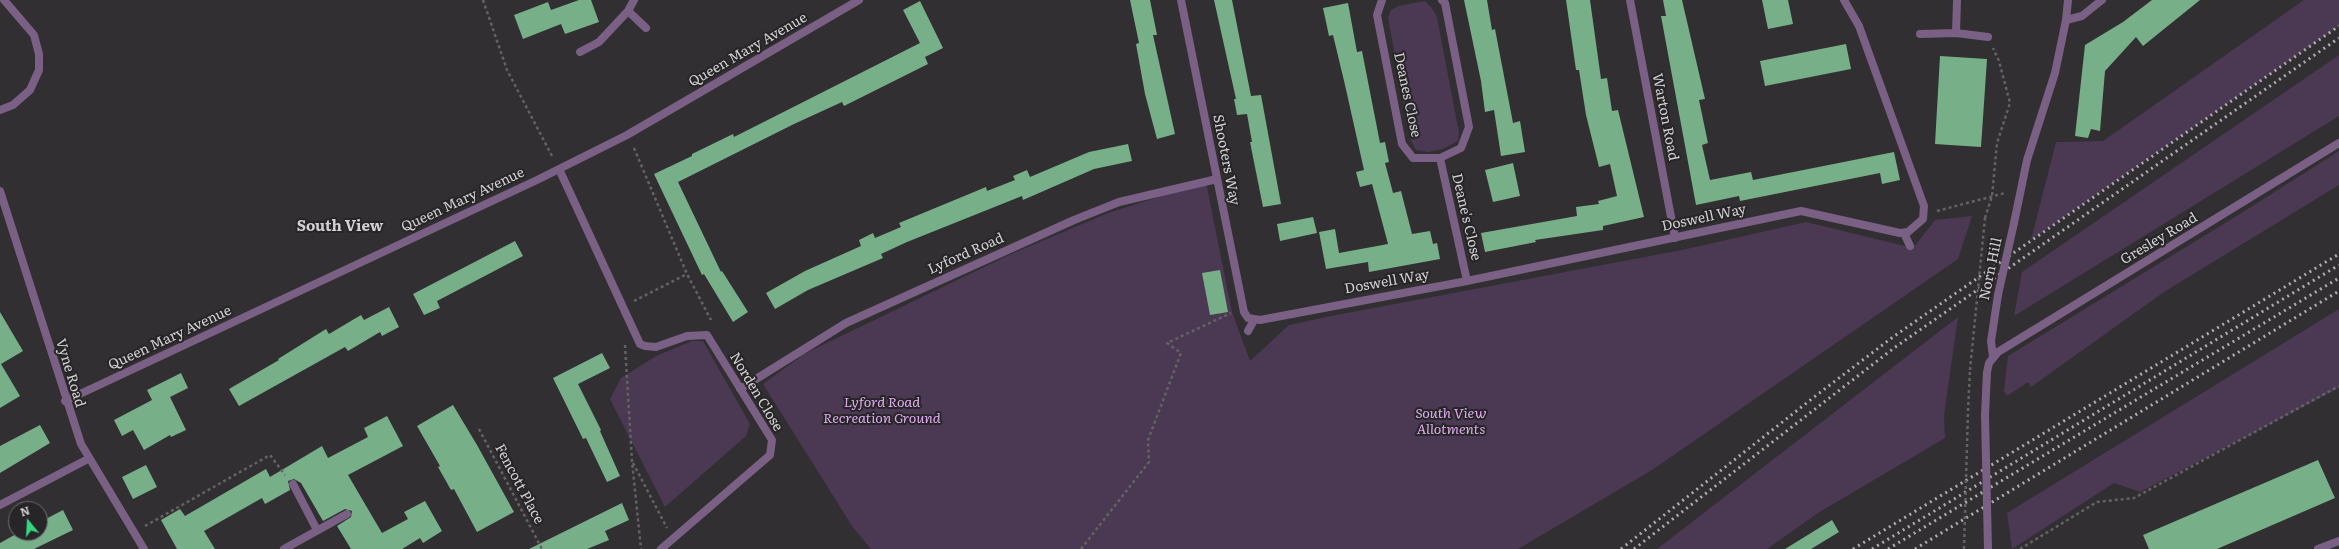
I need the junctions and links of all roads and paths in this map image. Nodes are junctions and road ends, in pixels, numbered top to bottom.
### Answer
1 (4, 0) edge
2 (484, 0) edge
3 (634, 0) edge
4 (1181, 0) edge
5 (1382, 0) edge
6 (1442, 0) edge
7 (1630, 0) edge
8 (1844, 0) edge
9 (1956, 0) edge
10 (2068, 0) edge
11 (2102, 0) edge
12 (857, 1) edge
13 (628, 11) junction
14 (2066, 20) junction
15 (646, 28) dead end
16 (1956, 33) junction
17 (1920, 34) dead end
18 (1988, 37) joint
19 (580, 52) dead end
20 (0, 110) edge
21 (2339, 143) edge
22 (634, 148) dead end
23 (552, 156) dead end
24 (1440, 158) junction
25 (559, 169) junction
26 (1217, 179) junction
27 (0, 191) edge
28 (2004, 193) dead end
29 (1992, 196) junction
30 (8, 214) junction
31 (1925, 214) junction
32 (0, 219) edge
33 (1904, 233) junction
34 (1675, 238) junction
35 (1910, 246) dead end
36 (687, 274) junction
37 (1467, 281) junction
38 (623, 307) junction
39 (1244, 312) junction
40 (711, 320) dead end
41 (1254, 320) junction
42 (1248, 331) dead end
43 (625, 338) dead end
44 (1993, 357) junction
45 (2339, 386) edge
46 (740, 389) junction
47 (65, 401) junction
48 (479, 429) dead end
49 (88, 459) junction
50 (632, 461) junction
51 (292, 484) joint
52 (0, 505) edge
53 (347, 514) dead end
54 (667, 528) dead end
55 (317, 530) junction
56 (134, 532) junction
57 (2339, 541) edge
58 (144, 549) edge
59 (284, 549) edge
60 (542, 549) edge
61 (641, 549) edge
62 (661, 549) edge
63 (1081, 549) edge
64 (1964, 549) edge
65 (1988, 549) edge
66 (2020, 549) edge
67 (2318, 549) edge

1 - 20 street
2 - 23 path
3 - 13 street
4 - 26 street, Shooters Way
5 - 24 street, Deanes Close
6 - 24 street, Deanes Close
7 - 34 street, Warton Road
8 - 31 street
9 - 16 street
10 - 14 street, Norn Hill
11 - 14 street
12 - 25 street, Queen Mary Avenue
13 - 15 street
13 - 19 street
14 - 44 street, Norn Hill, bridge
16 - 17 street
16 - 18 street
18 - 29 path
21 - 44 street, Gresley Road
22 - 36 path
24 - 37 street, Deane's Close
25 - 38 street, Norden Close
25 - 47 street, Queen Mary Avenue
26 - 39 street, Shooters Way
26 - 46 street, Lyford Road
27 - 30 street, Vyne Road
28 - 29 path
29 - 31 path
29 - 64 path, bridge
30 - 32 street
30 - 47 street, Vyne Road
31 - 33 street
33 - 34 street, Doswell Way
33 - 35 street
34 - 37 street, Doswell Way
36 - 38 path
36 - 40 path
37 - 41 street, Doswell Way
38 - 46 street, Norden Close
39 - 41 street
39 - 63 path
41 - 42 street
43 - 50 path
44 - 65 street, Norn Hill, bridge
45 - 66 path
46 - 62 street, Norden Close
47 - 49 street, Vyne Road
48 - 60 path, Fencott Place
49 - 52 street
49 - 56 street, Vyne Road
50 - 54 path
50 - 61 path
51 - 55 street
51 - 56 path
53 - 55 street
55 - 59 street
56 - 58 street, Vyne Road
57 - 67 street

